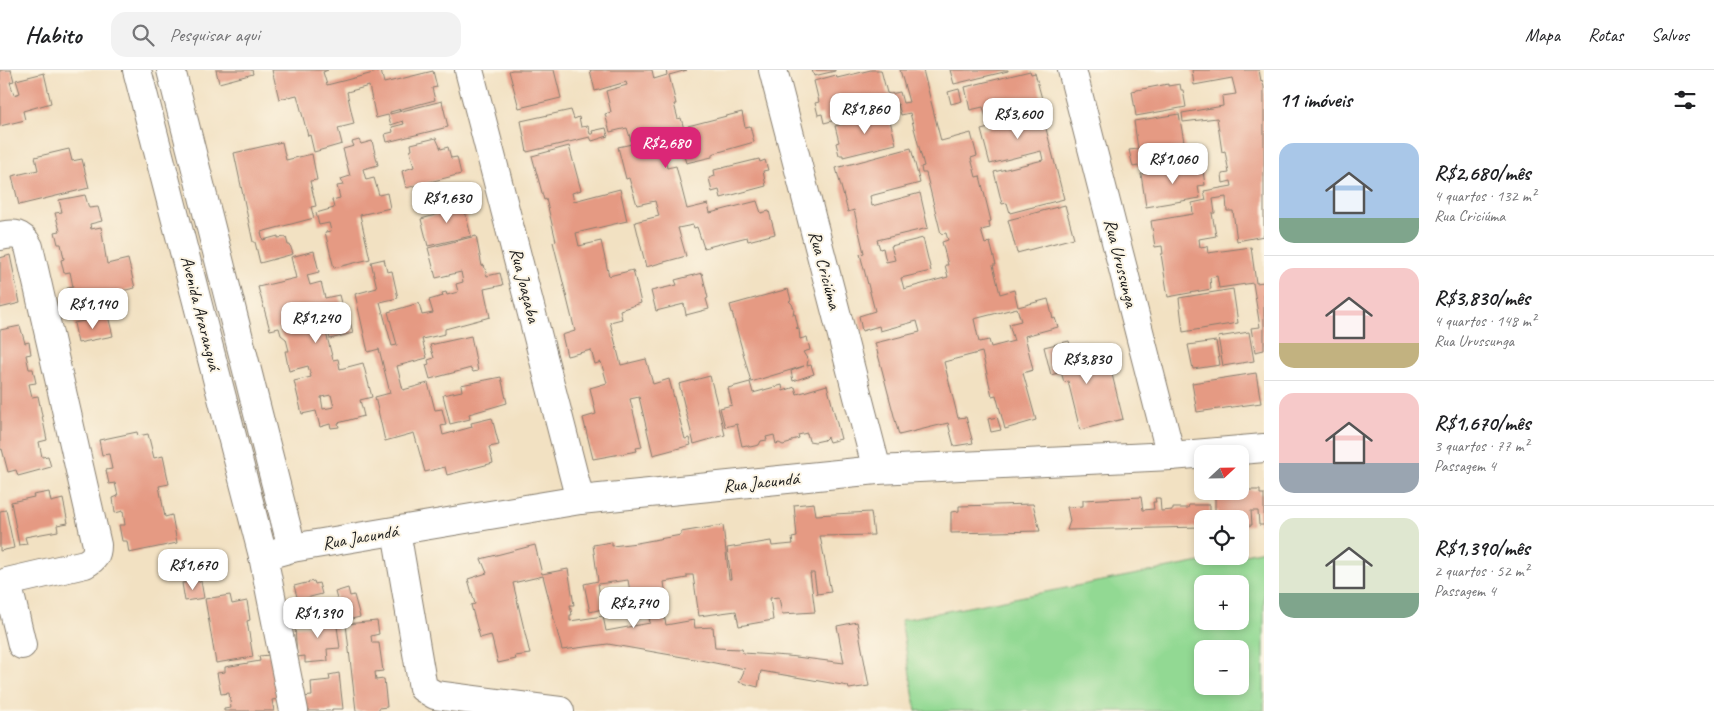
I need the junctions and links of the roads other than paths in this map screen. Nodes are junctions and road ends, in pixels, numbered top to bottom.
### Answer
1 (139, 70) edge
2 (171, 70) edge
3 (469, 70) edge
4 (773, 70) edge
5 (1072, 70) edge
6 (0, 236) edge
7 (220, 267) junction
8 (191, 276) junction
9 (1264, 448) edge
10 (1170, 456) junction
11 (877, 470) junction
12 (580, 500) junction
13 (396, 531) junction
14 (292, 548) junction
15 (262, 556) junction
16 (3, 583) edge
17 (22, 645) dead end
18 (294, 711) edge
19 (560, 711) edge

1 - 8 street, Avenida Araranguá
2 - 7 street, Avenida Araranguá
3 - 12 street, Rua Joaçaba
4 - 11 street, Rua Criciúma
5 - 10 street, Rua Urussunga
6 - 16 street
7 - 8 street
7 - 14 street, Avenida Araranguá
8 - 15 street, Avenida Araranguá
9 - 10 street, Rua Jacundá
10 - 11 street, Rua Jacundá
11 - 12 street, Rua Jacundá
12 - 13 street, Rua Jacundá
13 - 14 street, Rua Jacundá
13 - 19 street
14 - 15 street, Rua Jacundá
15 - 18 street, Avenida Araranguá
16 - 17 street

